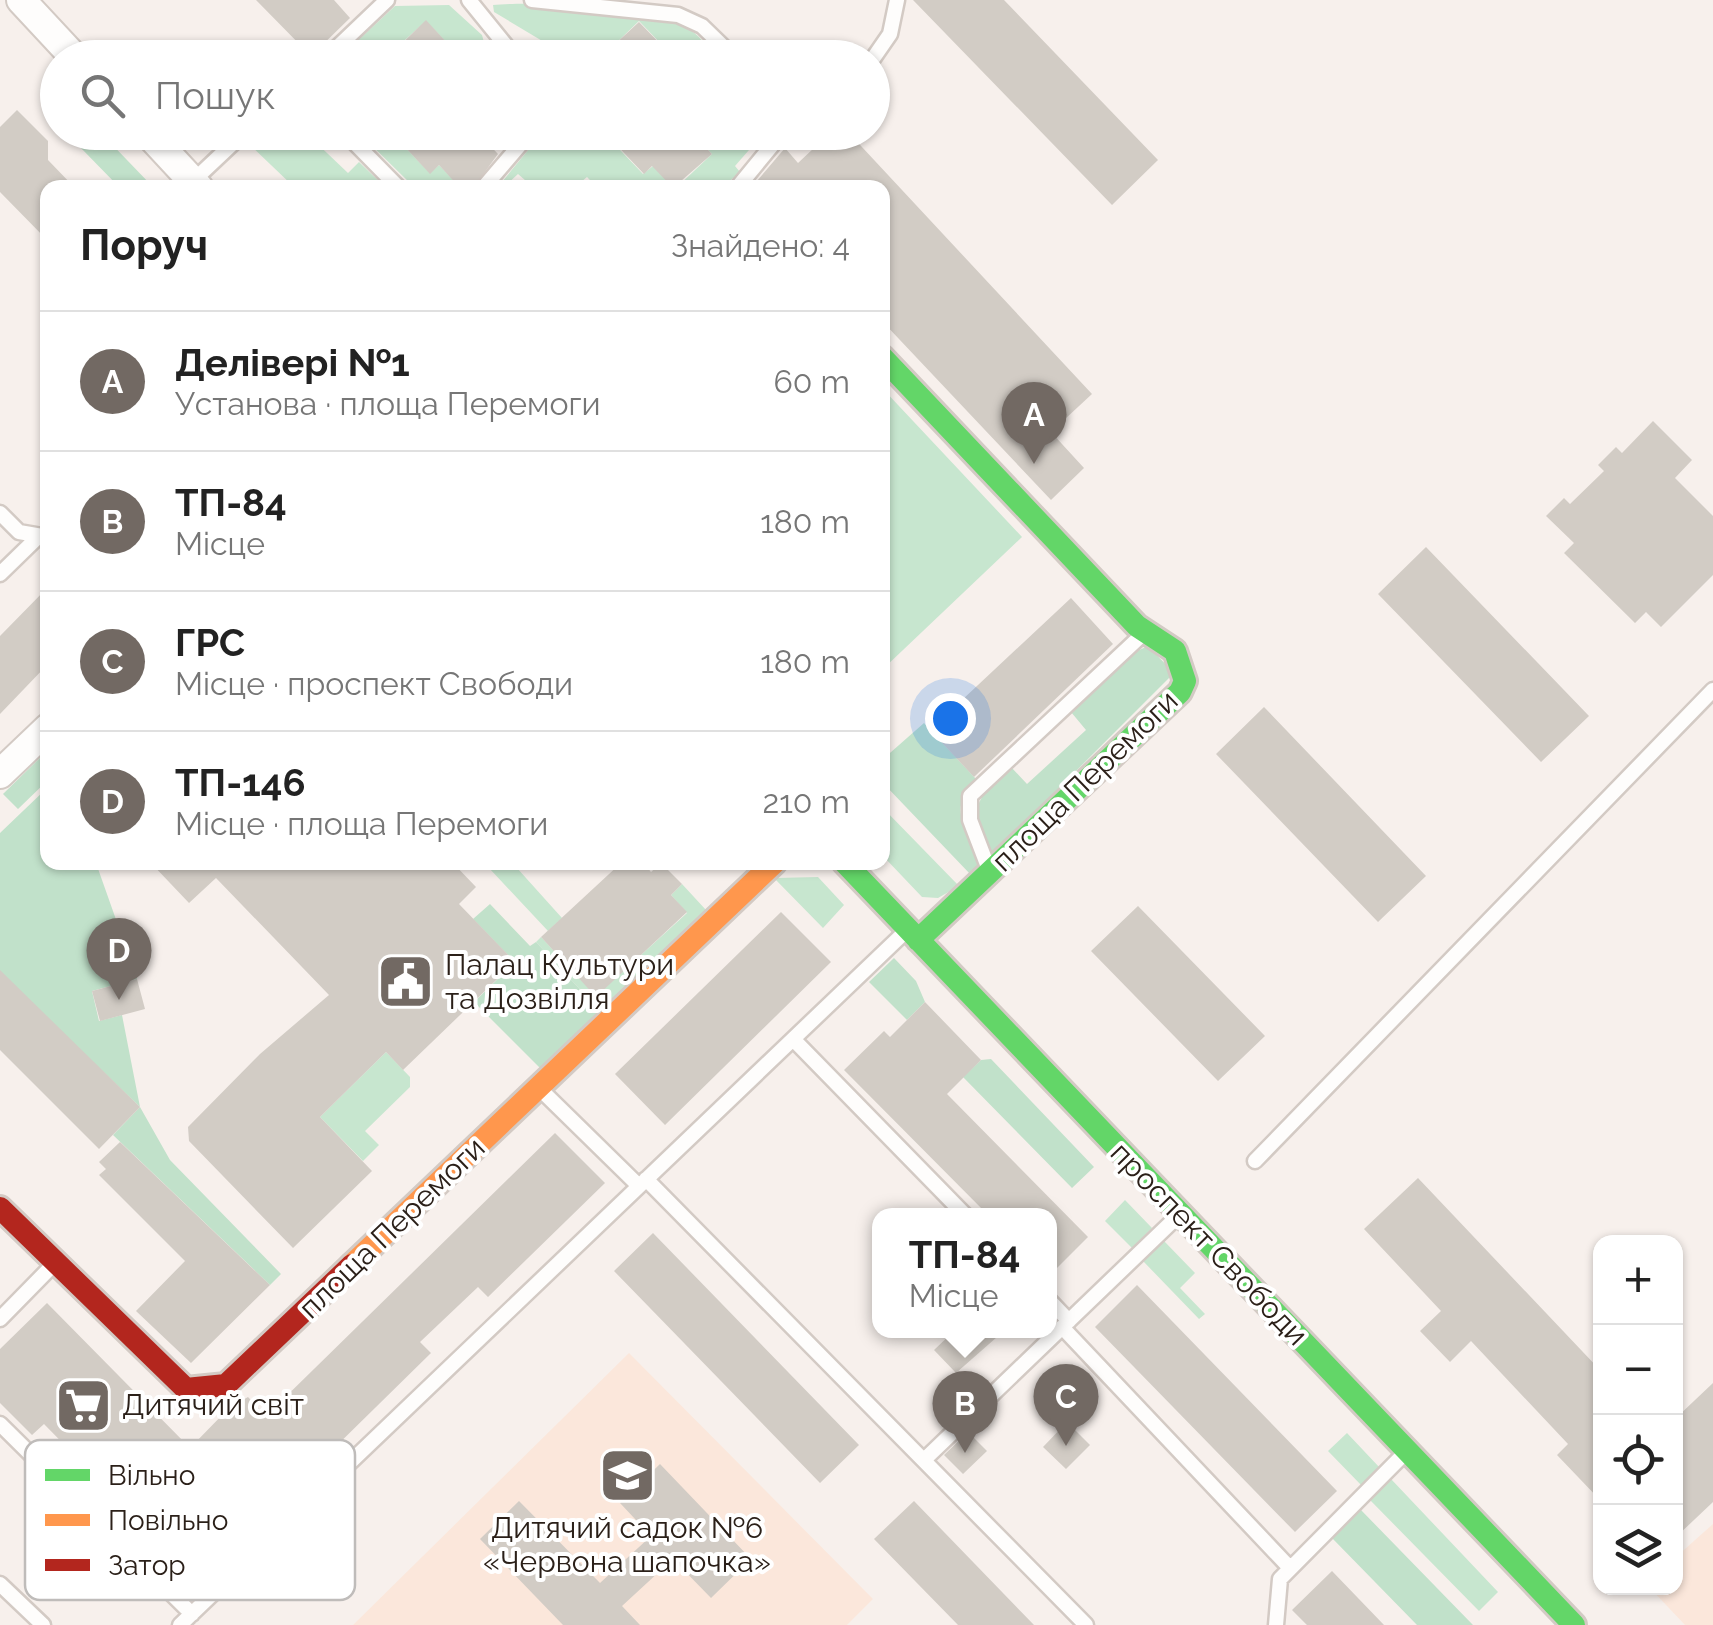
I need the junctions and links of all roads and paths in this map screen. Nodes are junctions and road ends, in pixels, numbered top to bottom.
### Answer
1 (20, 0) edge
2 (387, 0) edge
3 (469, 0) edge
4 (532, 0) edge
5 (897, 0) edge
6 (59, 40) edge
7 (345, 40) edge
8 (501, 40) edge
9 (717, 40) edge
10 (886, 40) edge
11 (164, 150) edge
12 (228, 150) edge
13 (362, 150) edge
14 (516, 150) edge
15 (768, 150) edge
16 (192, 180) edge
17 (200, 180) edge
18 (392, 180) edge
19 (490, 180) edge
20 (744, 180) edge
21 (890, 365) edge
22 (0, 513) edge
23 (40, 536) edge
24 (40, 539) edge
25 (0, 574) edge
26 (1146, 631) junction
27 (1713, 690) edge
28 (40, 736) edge
29 (0, 774) edge
30 (767, 870) edge
31 (852, 870) edge
32 (990, 872) junction
33 (913, 934) junction
34 (793, 1039) junction
35 (539, 1088) junction
36 (1255, 1161) dead end
37 (643, 1182) junction
38 (0, 1208) edge
39 (958, 1208) edge
40 (1180, 1214) junction
41 (55, 1263) junction
42 (1057, 1311) edge
43 (0, 1319) edge
44 (1066, 1324) junction
45 (1057, 1333) edge
46 (1051, 1338) edge
47 (0, 1424) edge
48 (25, 1449) edge
49 (1407, 1451) junction
50 (355, 1458) edge
51 (924, 1460) junction
52 (1290, 1568) junction
53 (0, 1584) edge
54 (178, 1600) edge
55 (207, 1600) edge
56 (192, 1614) junction
57 (43, 1625) edge
58 (180, 1625) edge
59 (1086, 1625) edge
60 (1276, 1625) edge
61 (1574, 1625) edge

1 - 6 street
2 - 7 lane
3 - 8 lane
4 - 9 lane
5 - 10 lane
11 - 16 street
12 - 17 lane
13 - 18 lane
14 - 19 lane
15 - 20 lane
21 - 26 street, площа Перемоги
22 - 23 lane
24 - 25 lane
26 - 32 lane
26 - 32 street, площа Перемоги
27 - 36 lane
28 - 29 street
30 - 35 street, площа Перемоги
31 - 33 street, проспект Свободи
32 - 33 street, площа Перемоги
33 - 34 lane
33 - 40 street, проспект Свободи
34 - 37 lane
34 - 39 lane
35 - 37 lane
35 - 41 street, площа Перемоги
37 - 50 lane
37 - 51 lane
38 - 41 street, площа Перемоги
40 - 44 lane
40 - 49 street, проспект Свободи
41 - 43 lane
42 - 44 lane
44 - 45 lane
44 - 52 lane
46 - 51 lane
47 - 48 lane
49 - 52 lane
49 - 61 street, проспект Свободи
51 - 59 lane
52 - 60 lane
53 - 57 lane
54 - 56 lane
55 - 56 lane
56 - 58 lane

